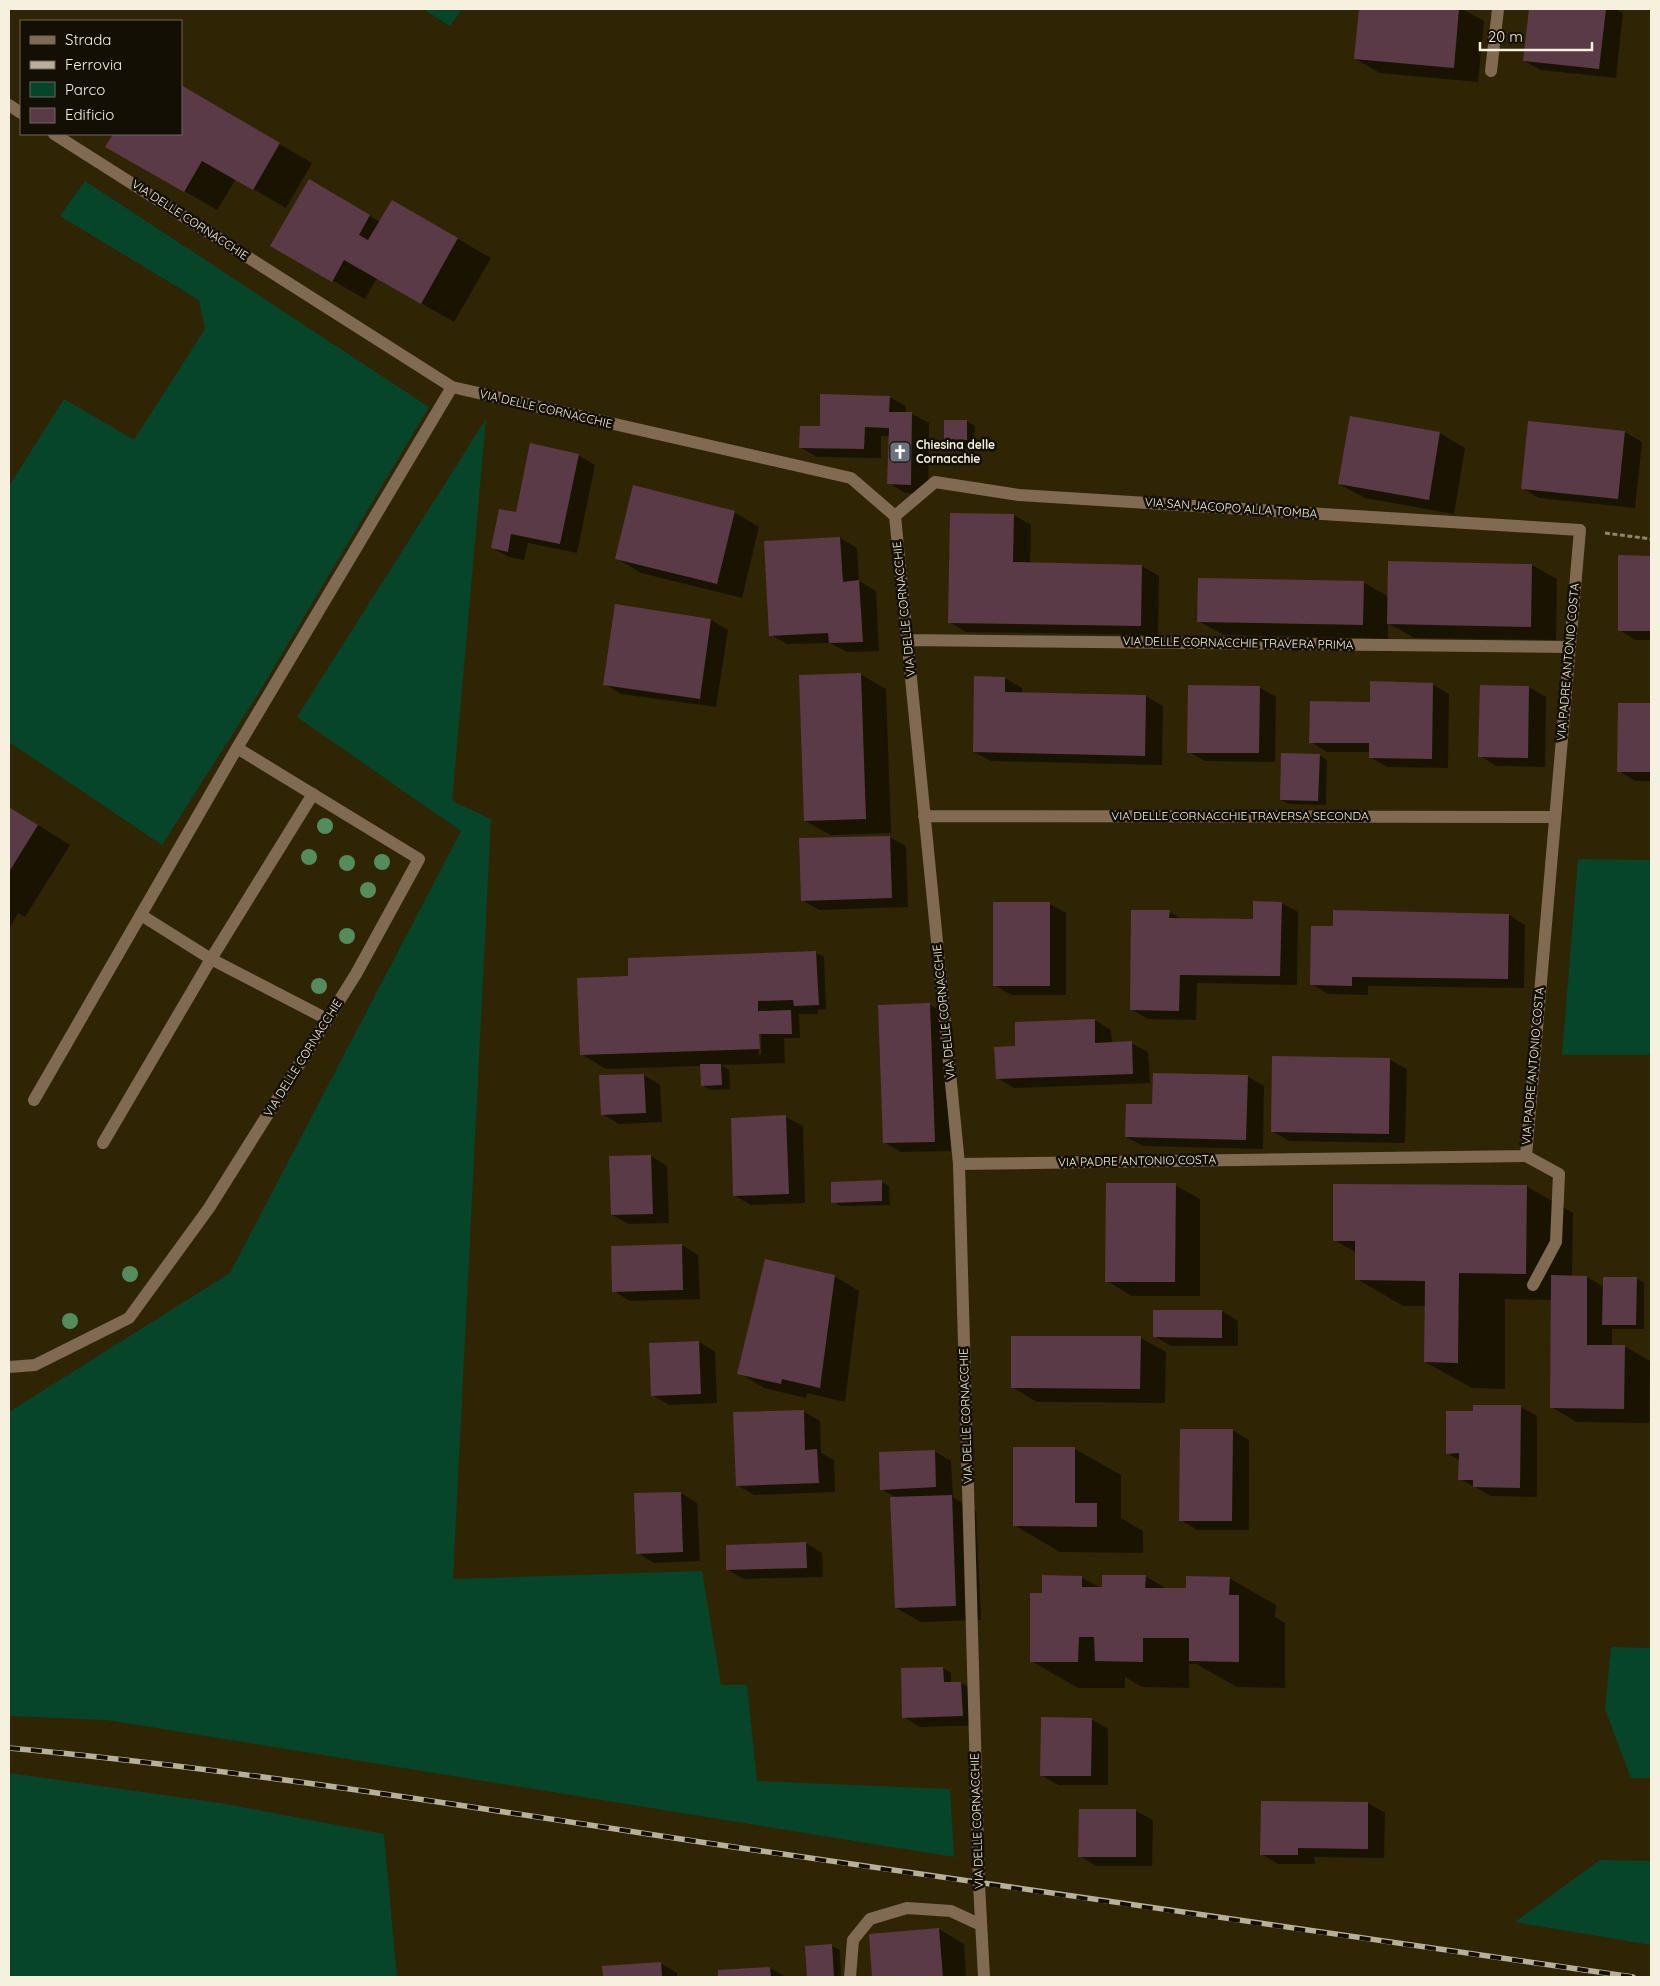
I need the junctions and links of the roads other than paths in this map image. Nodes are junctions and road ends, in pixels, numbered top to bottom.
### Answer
1 (1498, 9) edge
2 (1491, 71) dead end
3 (9, 105) edge
4 (20, 112) edge
5 (56, 135) edge
6 (452, 388) junction
7 (895, 516) junction
8 (1580, 530) joint
9 (907, 640) junction
10 (1570, 647) junction
11 (237, 748) junction
12 (313, 794) junction
13 (924, 816) junction
14 (1555, 817) junction
15 (141, 915) junction
16 (211, 959) junction
17 (327, 1019) junction
18 (34, 1100) dead end
19 (103, 1143) dead end
20 (1526, 1156) junction
21 (959, 1164) junction
22 (1533, 1285) dead end
23 (9, 1367) edge
24 (980, 1925) junction
25 (850, 1977) edge
26 (984, 1977) edge

1 - 2 street
3 - 4 street
5 - 6 street, VIA DELLE CORNACCHIE
6 - 7 street, VIA DELLE CORNACCHIE
6 - 11 street
7 - 8 street, VIA SAN JACOPO ALLA TOMBA
7 - 9 street, VIA DELLE CORNACCHIE
8 - 10 street, VIA PADRE ANTONIO COSTA
9 - 10 street, VIA DELLE CORNACCHIE TRAVERA PRIMA
9 - 13 street, VIA DELLE CORNACCHIE
10 - 14 street, VIA PADRE ANTONIO COSTA
11 - 12 street, VIA DELLE CORNACCHIE
11 - 15 street
12 - 16 street
12 - 17 street, VIA DELLE CORNACCHIE
13 - 14 street, VIA DELLE CORNACCHIE TRAVERSA SECONDA
13 - 21 street, VIA DELLE CORNACCHIE
14 - 20 street, VIA PADRE ANTONIO COSTA
15 - 16 street
15 - 18 street
16 - 17 street
16 - 19 street
17 - 23 street, VIA DELLE CORNACCHIE
20 - 21 street, VIA PADRE ANTONIO COSTA
20 - 22 street
21 - 24 street, VIA DELLE CORNACCHIE
24 - 25 street
24 - 26 street, VIA DELLE CORNACCHIE

